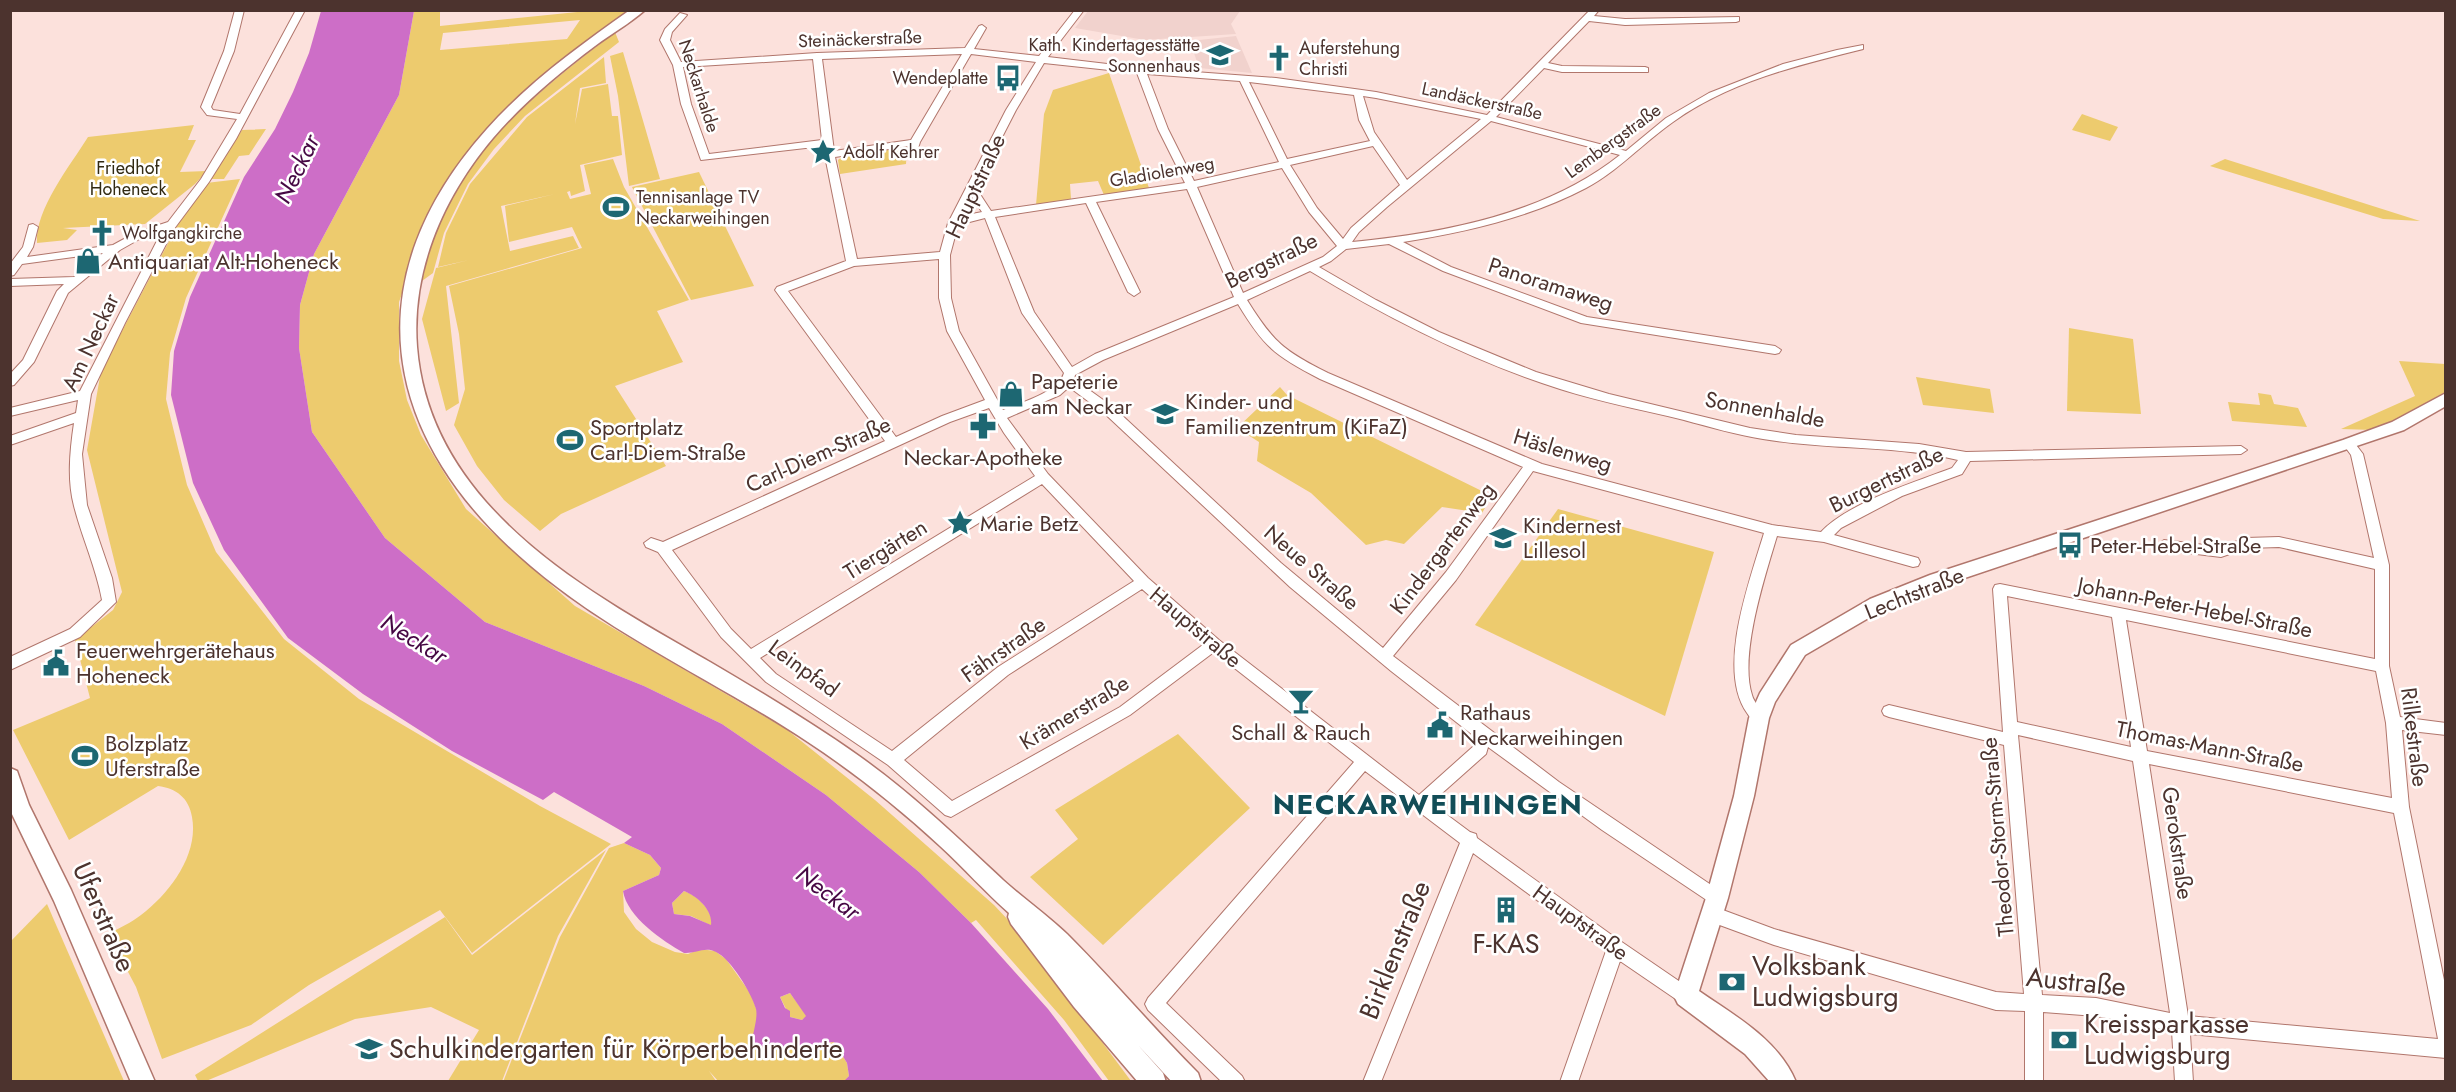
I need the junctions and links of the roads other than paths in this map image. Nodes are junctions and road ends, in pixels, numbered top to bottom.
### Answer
1 (240, 10) edge
2 (301, 10) edge
3 (639, 10) edge
4 (1080, 10) edge
5 (1595, 10) edge
6 (683, 15) dead end
7 (1587, 18) junction
8 (1736, 19) dead end
9 (982, 28) dead end
10 (1860, 47) dead end
11 (969, 51) junction
12 (817, 56) junction
13 (1042, 59) junction
14 (678, 65) junction
15 (1544, 65) junction
16 (1645, 70) dead end
17 (1141, 71) junction
18 (1243, 78) junction
19 (1358, 93) junction
20 (244, 117) junction
21 (1490, 118) junction
22 (827, 142) junction
23 (915, 142) junction
24 (1375, 143) junction
25 (1627, 154) junction
26 (830, 155) junction
27 (911, 156) dead end
28 (1285, 164) junction
29 (1191, 185) junction
30 (1407, 187) junction
31 (972, 189) junction
32 (1091, 202) junction
33 (990, 217) junction
34 (953, 222) junction
35 (172, 224) junction
36 (33, 227) dead end
37 (1393, 242) junction
38 (1343, 246) junction
39 (116, 248) junction
40 (945, 255) junction
41 (20, 261) junction
42 (852, 263) junction
43 (1311, 267) junction
44 (10, 273) edge
45 (78, 280) junction
46 (10, 283) edge
47 (1134, 292) dead end
48 (1240, 299) junction
49 (1775, 350) dead end
50 (1069, 377) junction
51 (10, 382) edge
52 (85, 394) junction
53 (2445, 398) edge
54 (992, 402) junction
55 (10, 412) edge
56 (81, 416) junction
57 (1000, 416) junction
58 (10, 441) edge
59 (894, 444) junction
60 (2349, 444) junction
61 (2241, 450) dead end
62 (1966, 457) junction
63 (1531, 465) junction
64 (1043, 477) junction
65 (1772, 530) junction
66 (1824, 537) junction
67 (2164, 544) dead end
68 (657, 545) joint
69 (1913, 562) dead end
70 (2382, 565) junction
71 (1143, 582) junction
72 (2000, 589) joint
73 (2118, 612) junction
74 (1214, 644) junction
75 (1385, 655) junction
76 (750, 657) junction
77 (10, 664) edge
78 (2382, 666) junction
79 (1889, 711) dead end
80 (1759, 718) junction
81 (2394, 723) junction
82 (2445, 729) edge
83 (2011, 734) junction
84 (1481, 749) dead end
85 (2140, 756) junction
86 (893, 760) junction
87 (1363, 762) junction
88 (10, 777) edge
89 (1419, 804) junction
90 (2401, 807) junction
91 (951, 810) joint
92 (1470, 839) junction
93 (1000, 891) junction
94 (1714, 906) junction
95 (1616, 948) junction
96 (1686, 996) junction
97 (2034, 1004) junction
98 (2180, 1024) junction
99 (2445, 1037) edge
100 (2445, 1049) edge
101 (143, 1082) edge
102 (1154, 1082) edge
103 (1189, 1082) edge
104 (1236, 1082) edge
105 (1372, 1082) edge
106 (1569, 1082) edge
107 (1784, 1082) edge
108 (2034, 1082) edge
109 (2184, 1082) edge

1 - 20 street
2 - 20 street, Am Neckar
3 - 93 main road
4 - 13 street, Hauptstraße
5 - 7 street, Bergstraße
6 - 14 street, Neckarhalde
7 - 8 street
7 - 15 street, Bergstraße
9 - 11 street
10 - 25 street, Lembergstraße
11 - 12 street, Steinäckerstraße
11 - 13 street, Steinäckerstraße
11 - 23 street
12 - 14 street, Steinäckerstraße
12 - 22 street
13 - 17 street, Landäckerstraße
13 - 31 street, Hauptstraße
14 - 22 street, Neckarhalde
15 - 16 street
15 - 21 street, Bergstraße
17 - 18 street, Landäckerstraße
17 - 29 street, Häslenweg
18 - 19 street, Landäckerstraße
18 - 28 street
19 - 21 street, Landäckerstraße
19 - 24 street
20 - 35 street, Am Neckar
21 - 25 street, Landäckerstraße
21 - 30 street, Bergstraße
22 - 26 street
23 - 26 street
23 - 27 street
24 - 28 street, Gladiolenweg
24 - 30 street
25 - 37 street, Lembergstraße
26 - 42 street
28 - 29 street, Gladiolenweg
28 - 38 street
29 - 32 street, Gladiolenweg
29 - 48 street, Häslenweg
30 - 38 street, Bergstraße
31 - 33 street, Neue Straße
31 - 34 street, Hauptstraße
32 - 33 street, Gladiolenweg
32 - 47 street
33 - 34 street, Gladiolenweg
33 - 50 street, Neue Straße
34 - 40 street, Hauptstraße
35 - 39 street
35 - 52 street, Am Neckar
36 - 41 street
37 - 38 street, Lembergstraße
37 - 49 street, Panoramaweg
38 - 43 street, Bergstraße
39 - 41 street
39 - 45 street
40 - 42 street
40 - 54 street, Hauptstraße
41 - 44 street
42 - 59 street
43 - 48 street, Bergstraße
43 - 62 street, Sonnenhalde
45 - 46 street
45 - 51 street
48 - 50 street, Bergstraße
48 - 63 street, Häslenweg
50 - 57 street, Bergstraße
50 - 75 street, Neue Straße
52 - 55 street
52 - 56 street, Am Neckar
53 - 60 main road, Lechtstraße
54 - 57 street, Hauptstraße
54 - 59 street, Carl-Diem-Straße
56 - 58 street
56 - 77 street, Am Neckar
57 - 64 street, Hauptstraße
59 - 68 street, Carl-Diem-Straße
60 - 70 street, Rilkestraße
60 - 80 main road, Lechtstraße
61 - 62 street, Sonnenhalde
62 - 66 street, Burgertstraße
63 - 65 street, Häslenweg
63 - 75 street, Kindergartenweg
64 - 71 street, Hauptstraße
64 - 76 street, Tiergärten
65 - 66 street, Häslenweg
65 - 80 street
66 - 69 street, Häslenweg
67 - 70 street
68 - 76 street, Leinpfad
70 - 78 street, Rilkestraße
71 - 74 street, Hauptstraße
71 - 86 street, Fährstraße
72 - 73 street, Johann-Peter-Hebel-Straße
72 - 83 street, Theodor-Storm-Straße
73 - 78 street, Johann-Peter-Hebel-Straße
73 - 85 street, Gerokstraße
74 - 87 street, Hauptstraße
74 - 91 street, Krämerstraße
75 - 94 street, Neue Straße
76 - 86 street, Leinpfad
78 - 81 street, Rilkestraße
79 - 83 street, Thomas-Mann-Straße
80 - 94 main road, Lechtstraße
81 - 82 street
81 - 90 street, Rilkestraße
83 - 85 street, Thomas-Mann-Straße
83 - 97 street, Theodor-Storm-Straße
84 - 89 street
85 - 90 street, Thomas-Mann-Straße
85 - 98 street, Gerokstraße
86 - 91 street, Leinpfad
87 - 89 street, Hauptstraße
87 - 104 street
88 - 101 main road, Uferstraße
89 - 92 street, Hauptstraße
90 - 99 street, Rilkestraße
92 - 95 street, Hauptstraße
92 - 105 street, Birklenstraße
93 - 102 main road
93 - 103 main road
94 - 96 main road, Lechtstraße
94 - 97 street, Austraße
95 - 96 street, Hauptstraße
95 - 106 street
96 - 107 main road, Hauptstraße
97 - 98 street, Austraße
97 - 108 street, Theodor-Storm-Straße
98 - 100 street, Austraße
98 - 109 street, Gerokstraße

